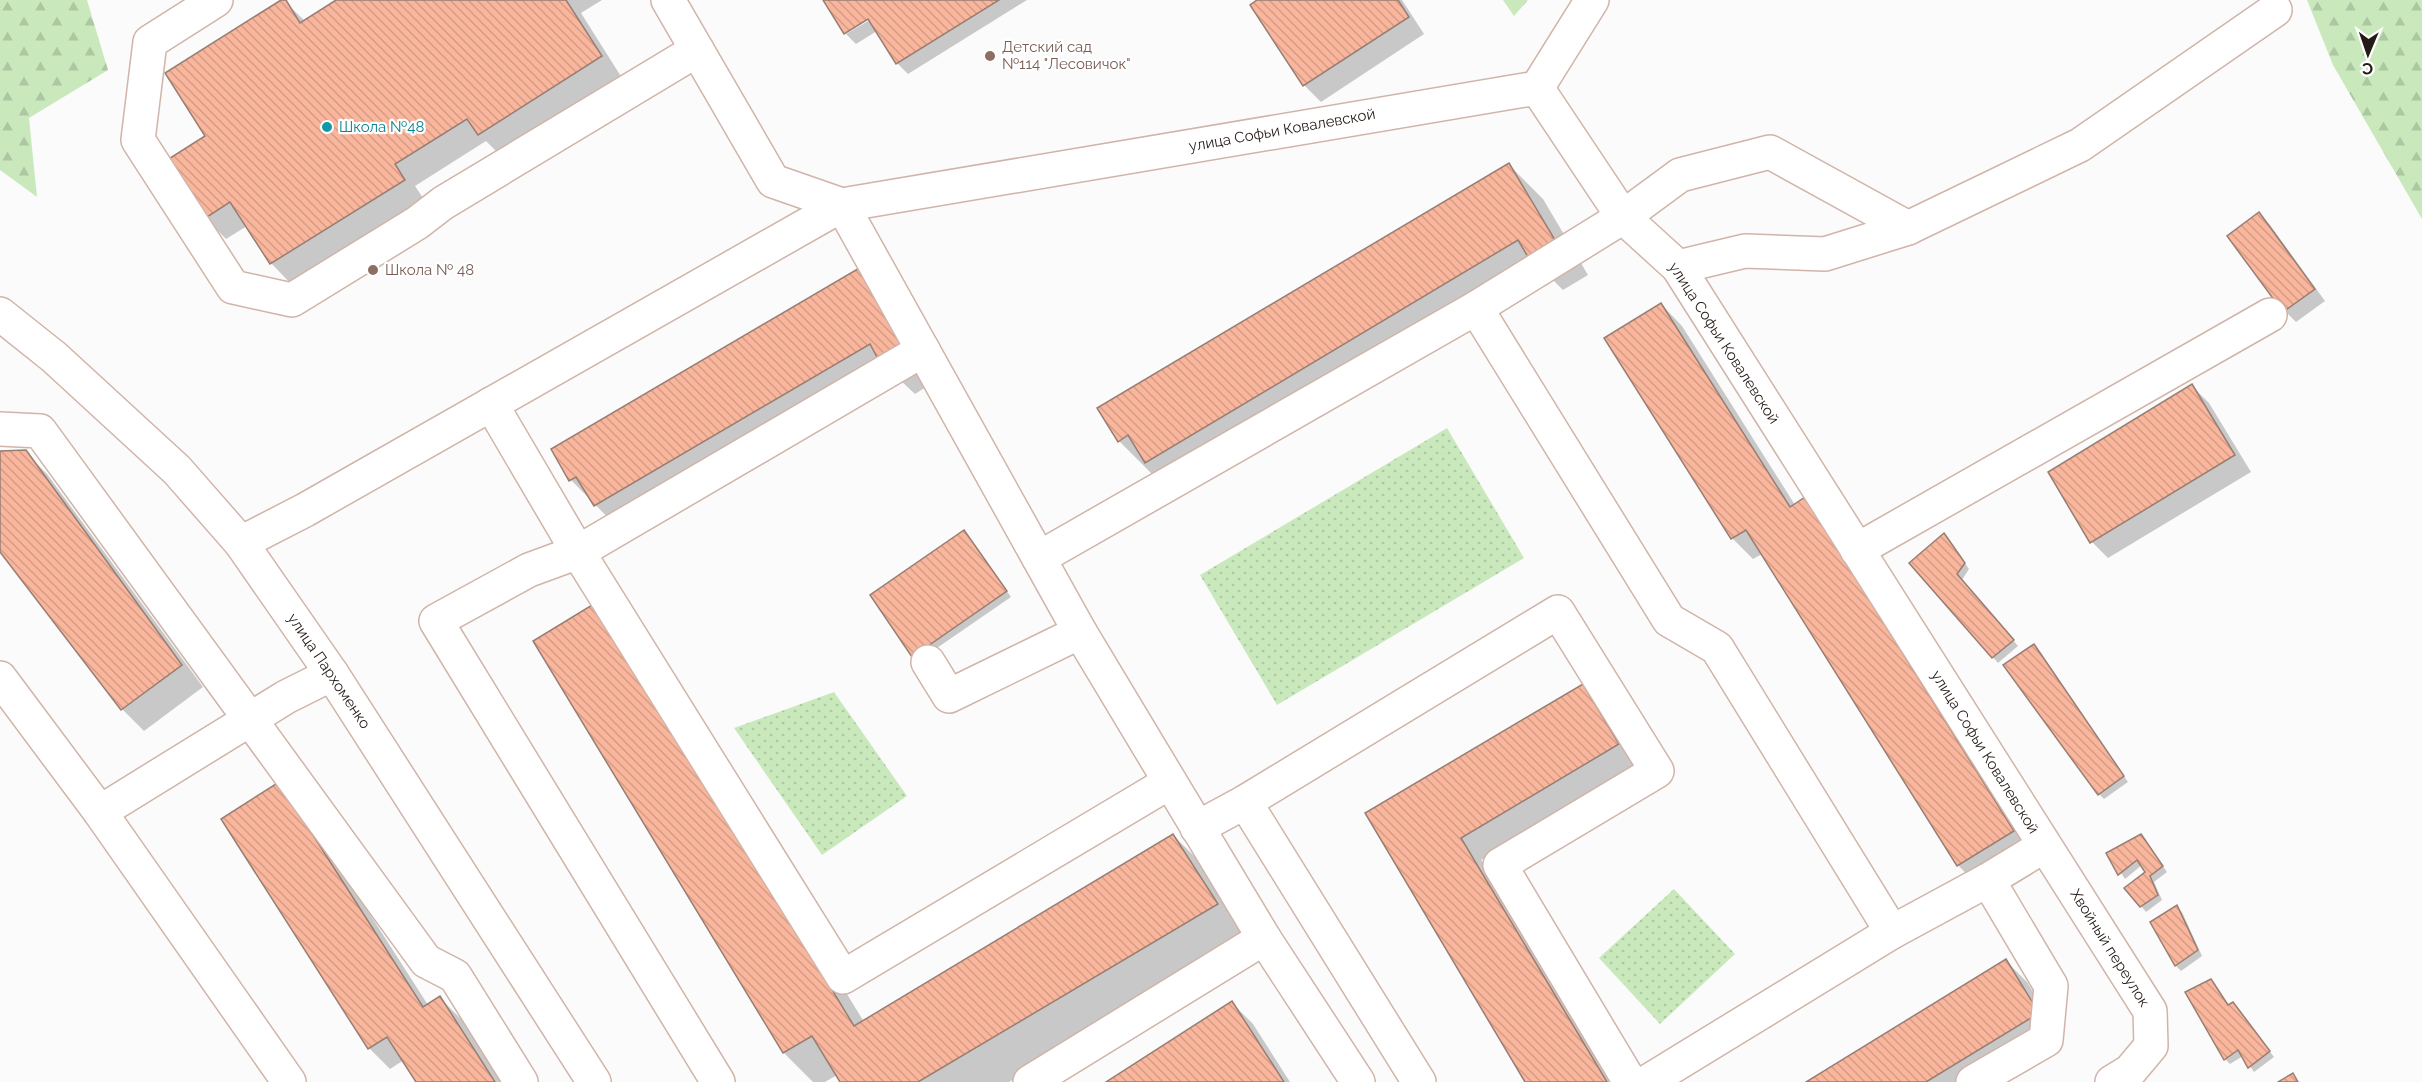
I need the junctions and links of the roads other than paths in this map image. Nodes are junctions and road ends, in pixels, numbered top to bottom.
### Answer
1 (216, 0) edge
2 (668, 0) edge
3 (1592, 0) edge
4 (2275, 10) dead end
5 (697, 50) junction
6 (1537, 88) junction
7 (842, 205) junction
8 (1623, 217) junction
9 (1908, 228) junction
10 (1677, 267) junction
11 (1476, 308) junction
12 (0, 314) edge
13 (2270, 315) dead end
14 (923, 350) junction
15 (491, 404) junction
16 (0, 429) edge
17 (241, 543) junction
18 (1857, 550) junction
19 (578, 552) junction
20 (1039, 558) junction
21 (1080, 632) junction
22 (928, 662) dead end
23 (332, 674) junction
24 (0, 678) edge
25 (251, 719) junction
26 (1170, 782) junction
27 (1245, 802) junction
28 (100, 812) junction
29 (1197, 828) junction
30 (2053, 858) junction
31 (1988, 880) junction
32 (1892, 932) junction
33 (1264, 938) junction
34 (289, 1082) edge
35 (521, 1082) edge
36 (594, 1082) edge
37 (718, 1082) edge
38 (1030, 1082) edge
39 (1358, 1082) edge
40 (1419, 1082) edge
41 (1630, 1082) edge
42 (1647, 1082) edge
43 (1973, 1082) edge
44 (2112, 1082) edge

1 - 5 street
2 - 5 street
3 - 6 street
4 - 9 street
5 - 7 street
6 - 7 street, улица Софьи Ковалевской
6 - 8 street, улица Софьи Ковалевской
7 - 14 street
7 - 15 street
8 - 9 street
8 - 10 street, улица Софьи Ковалевской
8 - 11 street
9 - 10 street
10 - 18 street, улица Софьи Ковалевской
11 - 20 street
11 - 32 street
12 - 17 street, улица Пархоменко
13 - 18 street
14 - 19 street
14 - 20 street
15 - 17 street
15 - 19 street
16 - 25 street
17 - 23 street, улица Пархоменко
18 - 30 street, улица Софьи Ковалевской
19 - 26 street
19 - 37 street
20 - 21 street
21 - 22 street
21 - 26 street
23 - 25 street
23 - 36 street, улица Пархоменко
24 - 28 street
25 - 28 street
25 - 35 street
26 - 29 street
27 - 29 street
27 - 40 street
27 - 41 street
28 - 34 street
29 - 33 street
30 - 31 street
30 - 44 street, Хвойный переулок
31 - 32 street
31 - 43 street
32 - 42 street
33 - 38 street
33 - 39 street

